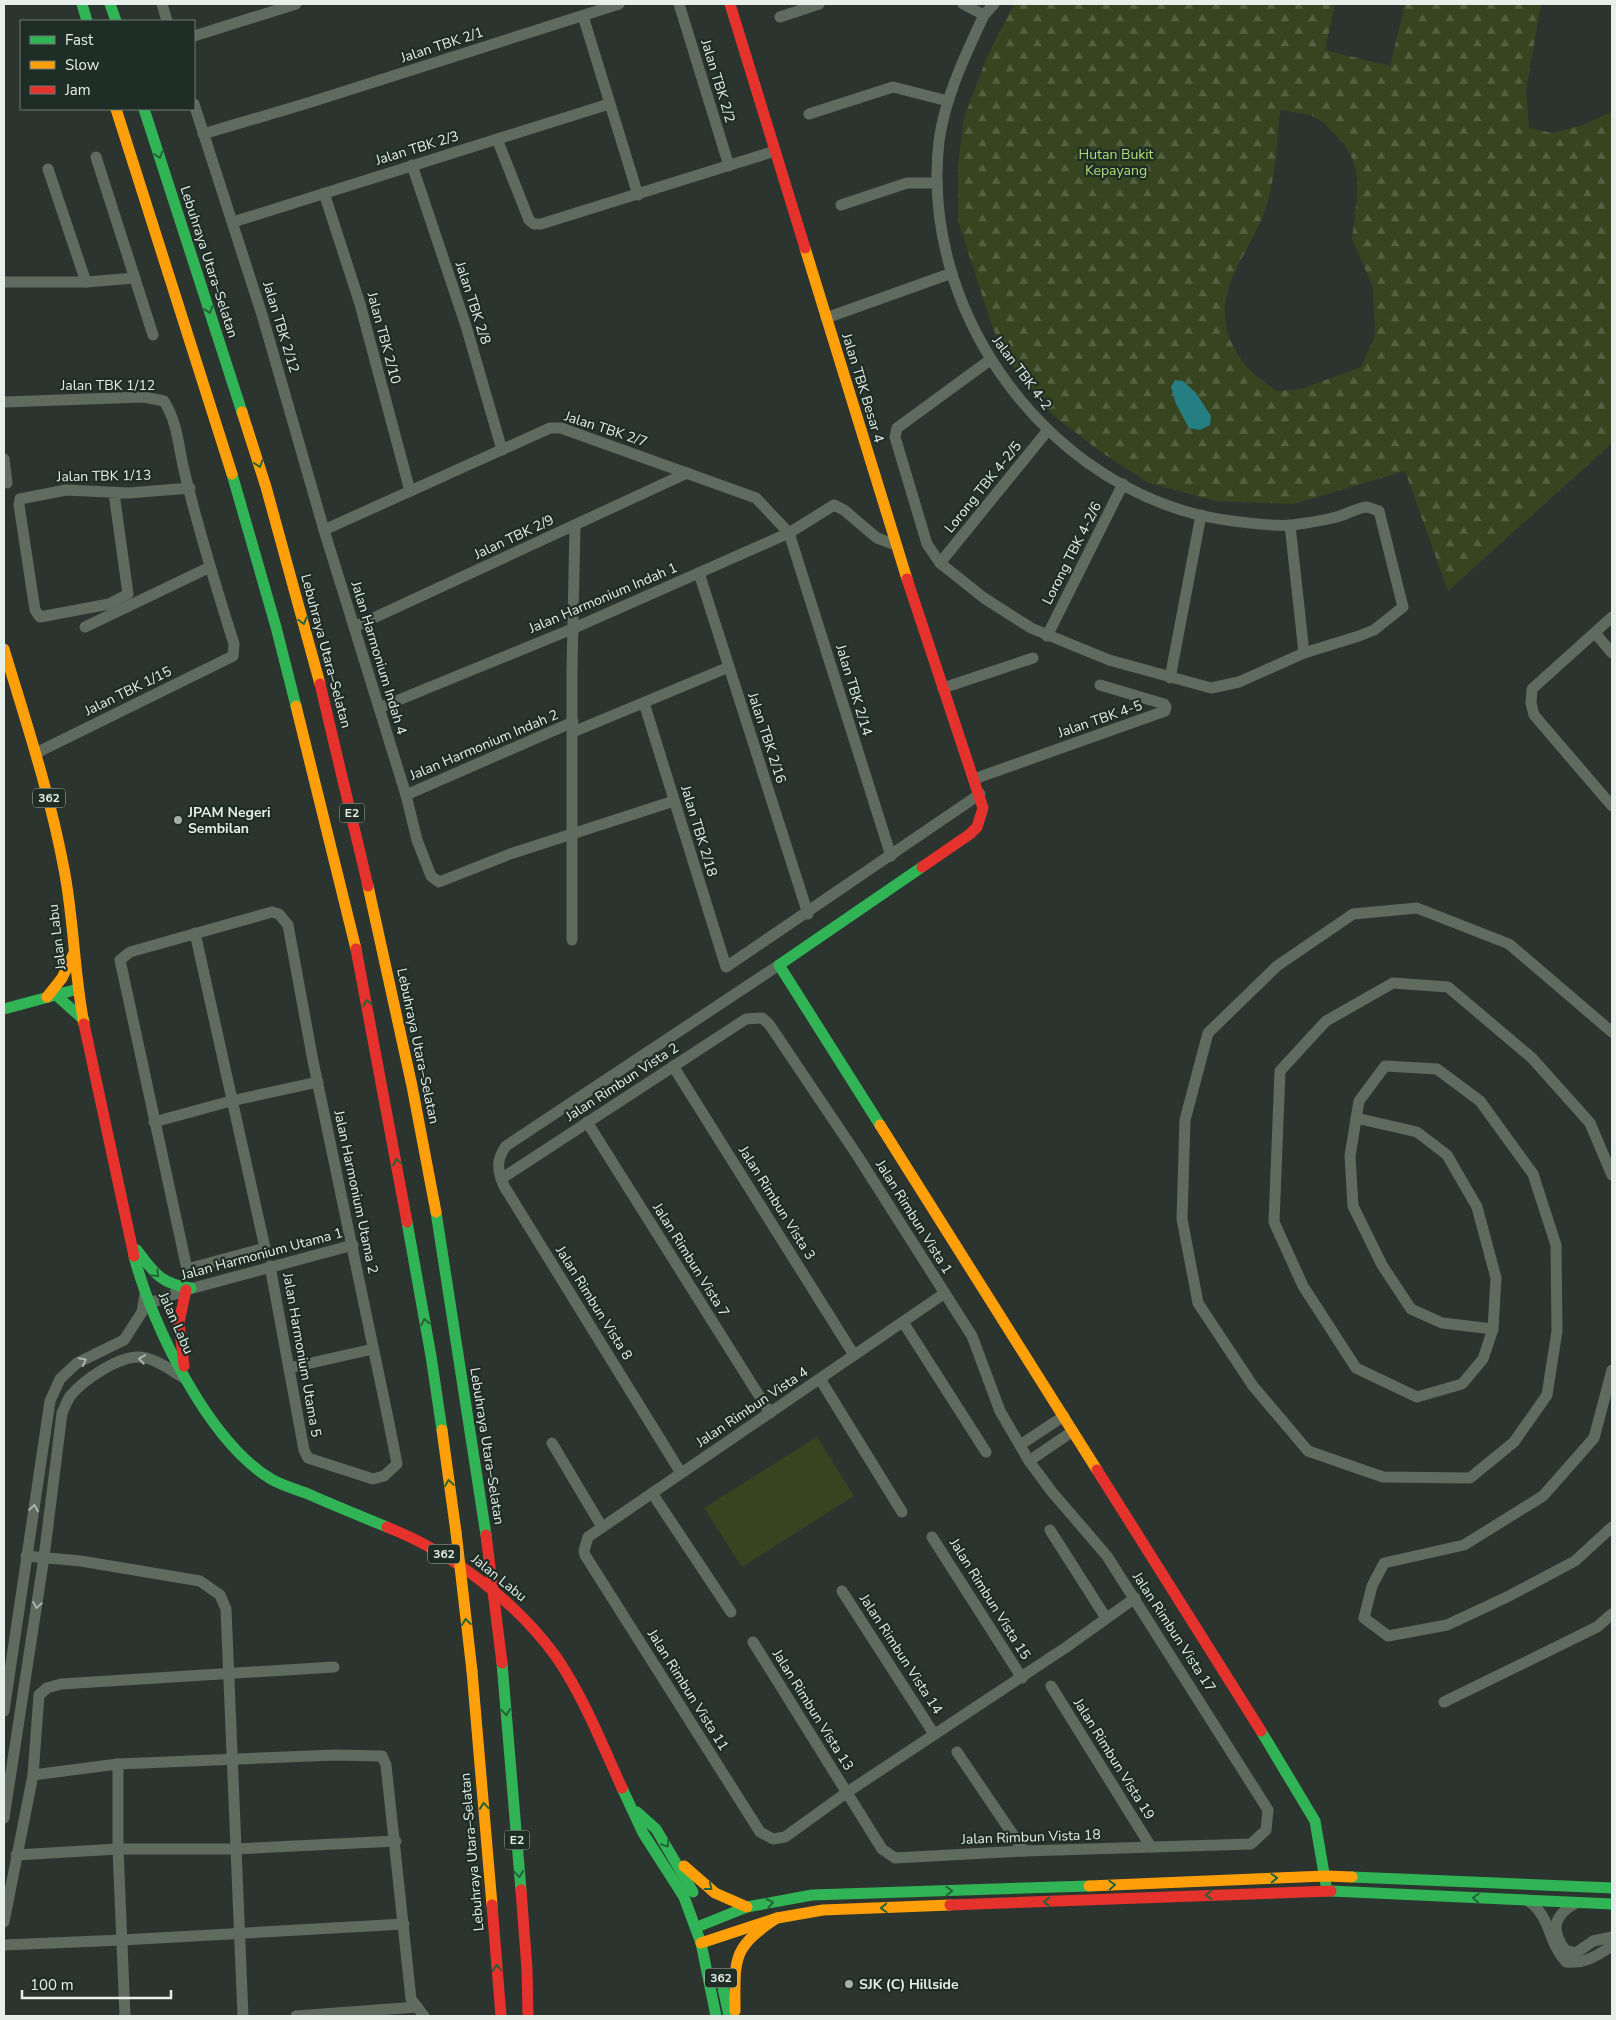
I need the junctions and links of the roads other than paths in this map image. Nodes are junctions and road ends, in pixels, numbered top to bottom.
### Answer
1 (82, 4) edge
2 (110, 4) edge
3 (162, 4) edge
4 (296, 4) edge
5 (619, 4) edge
6 (679, 4) edge
7 (730, 4) edge
8 (819, 4) edge
9 (963, 4) edge
10 (994, 4) edge
11 (984, 15) junction
12 (583, 16) junction
13 (780, 17) dead end
14 (87, 20) edge
15 (116, 20) edge
16 (167, 20) edge
17 (195, 36) edge
18 (948, 101) junction
19 (610, 104) junction
20 (195, 107) edge
21 (116, 110) edge
22 (144, 110) edge
23 (809, 114) dead end
24 (203, 134) junction
25 (497, 139) junction
26 (775, 151) junction
27 (96, 157) dead end
28 (412, 166) junction
29 (729, 166) junction
30 (48, 169) dead end
31 (937, 183) junction
32 (324, 193) junction
33 (638, 195) junction
34 (841, 205) dead end
35 (233, 222) junction
36 (952, 273) junction
37 (135, 278) junction
38 (4, 282) edge
39 (86, 282) junction
40 (826, 318) junction
41 (154, 335) dead end
42 (990, 360) junction
43 (4, 402) edge
44 (1048, 430) junction
45 (502, 450) junction
46 (4, 462) edge
47 (687, 473) junction
48 (7, 483) dead end
49 (1123, 484) junction
50 (190, 488) junction
51 (410, 491) junction
52 (114, 493) junction
53 (1200, 515) junction
54 (575, 525) junction
55 (1290, 525) junction
56 (324, 530) junction
57 (789, 533) junction
58 (896, 545) junction
59 (940, 563) junction
60 (210, 568) junction
61 (699, 572) junction
62 (1612, 617) edge
63 (84, 626) dead end
64 (354, 628) junction
65 (572, 629) junction
66 (1595, 633) junction
67 (1047, 636) junction
68 (4, 650) edge
69 (1612, 653) edge
70 (1304, 654) junction
71 (1033, 658) dead end
72 (729, 668) junction
73 (1170, 678) junction
74 (1100, 685) dead end
75 (944, 688) junction
76 (644, 703) junction
77 (379, 708) junction
78 (573, 727) junction
79 (36, 753) junction
80 (974, 779) junction
81 (980, 794) junction
82 (406, 795) junction
83 (674, 801) junction
84 (1612, 806) edge
85 (573, 835) junction
86 (890, 856) junction
87 (808, 914) junction
88 (195, 933) junction
89 (572, 940) dead end
90 (74, 951) junction
91 (780, 965) junction
92 (78, 988) junction
93 (52, 996) junction
94 (4, 1009) edge
95 (762, 1018) joint
96 (84, 1020) junction
97 (1612, 1032) edge
98 (673, 1066) junction
99 (318, 1082) junction
100 (232, 1101) junction
101 (1356, 1118) junction
102 (154, 1122) junction
103 (588, 1122) junction
104 (1612, 1175) edge
105 (501, 1179) junction
106 (131, 1242) junction
107 (353, 1245) junction
108 (270, 1266) junction
109 (189, 1289) junction
110 (146, 1290) junction
111 (944, 1293) junction
112 (150, 1302) junction
113 (903, 1322) junction
114 (1493, 1329) junction
115 (374, 1349) junction
116 (854, 1355) junction
117 (289, 1368) junction
118 (1612, 1370) edge
119 (185, 1379) junction
120 (820, 1379) junction
121 (770, 1413) junction
122 (1064, 1416) junction
123 (1073, 1431) junction
124 (552, 1443) dead end
125 (1020, 1445) junction
126 (304, 1450) joint
127 (986, 1452) dead end
128 (1029, 1461) junction
129 (681, 1473) junction
130 (652, 1493) junction
131 (902, 1512) dead end
132 (602, 1527) junction
133 (1612, 1527) edge
134 (1050, 1530) dead end
135 (932, 1537) dead end
136 (584, 1551) joint
137 (26, 1556) junction
138 (44, 1557) junction
139 (842, 1591) dead end
140 (1135, 1598) junction
141 (731, 1612) dead end
142 (1612, 1614) edge
143 (1106, 1618) junction
144 (753, 1642) dead end
145 (334, 1667) dead end
146 (229, 1675) junction
147 (1022, 1678) junction
148 (1051, 1686) dead end
149 (1444, 1702) dead end
150 (4, 1712) edge
151 (934, 1734) junction
152 (957, 1752) dead end
153 (232, 1759) junction
154 (118, 1764) junction
155 (33, 1776) junction
156 (846, 1793) junction
157 (632, 1809) junction
158 (4, 1818) edge
159 (396, 1841) junction
160 (1251, 1844) joint
161 (1151, 1847) junction
162 (118, 1849) junction
163 (236, 1849) junction
164 (1024, 1851) junction
165 (16, 1855) junction
166 (676, 1859) junction
167 (1326, 1876) junction
168 (1503, 1884) junction
169 (1612, 1888) edge
170 (1327, 1891) junction
171 (928, 1892) junction
172 (1503, 1899) junction
173 (1527, 1900) junction
174 (1576, 1903) junction
175 (1612, 1904) edge
176 (747, 1907) junction
177 (929, 1907) junction
178 (777, 1918) junction
179 (4, 1922) edge
180 (404, 1924) junction
181 (702, 1925) junction
182 (240, 1933) junction
183 (1612, 1936) edge
184 (122, 1940) junction
185 (707, 1941) junction
186 (4, 1945) edge
187 (1612, 1946) edge
188 (716, 1954) dead end
189 (720, 1972) dead end
190 (417, 2007) junction
191 (125, 2016) edge
192 (243, 2016) edge
193 (296, 2016) edge
194 (424, 2016) edge
195 (501, 2016) edge
196 (528, 2016) edge
197 (716, 2016) edge
198 (729, 2016) edge
199 (735, 2016) edge

1 - 14 main road
2 - 15 main road
3 - 16 street
4 - 17 street
5 - 12 street
6 - 29 street, Jalan TBK 2/2
7 - 26 main road, Jalan TBK Besar 4
8 - 13 street
9 - 11 street
10 - 11 street, Jalan TBK 4-2
11 - 18 street, Jalan TBK 4-2
12 - 19 street
12 - 24 street, Jalan TBK 2/1
18 - 23 street
18 - 31 street, Jalan TBK 4-2
19 - 25 street, Jalan TBK 2/3
19 - 33 street
20 - 24 street, Jalan TBK 2/12
195 -> 21 main road, Lebuhraya Utara–Selatan / E2, bridge
22 -> 196 main road, Lebuhraya Utara–Selatan / E2, bridge
24 - 35 street, Jalan TBK 2/12
25 - 28 street, Jalan TBK 2/3
25 - 33 street
26 - 29 street
26 - 40 main road, Jalan TBK Besar 4
27 - 37 street
28 - 32 street, Jalan TBK 2/3
28 - 45 street, Jalan TBK 2/8
29 - 33 street
30 - 39 street
31 - 34 street
31 - 36 street, Jalan TBK 4-2
32 - 35 street, Jalan TBK 2/3
32 - 51 street, Jalan TBK 2/10
35 - 56 street, Jalan TBK 2/12
36 - 40 street
36 - 42 street, Jalan TBK 4-2
37 - 39 street
37 - 41 street
38 - 39 street
40 - 58 main road, Jalan TBK Besar 4
42 - 44 street, Jalan TBK 4-2
42 - 59 street
43 - 50 street, Jalan TBK 1/12
44 - 49 street, Jalan TBK 4-2
44 - 59 street, Lorong TBK 4-2/5
45 - 47 street, Jalan TBK 2/7
45 - 51 street, Jalan TBK 2/7
46 - 48 street
47 - 54 street, Jalan TBK 2/9
47 - 57 street, Jalan TBK 2/7
49 - 53 street, Jalan TBK 4-2
49 - 67 street, Lorong TBK 4-2/6
50 - 52 street, Jalan TBK 1/13
50 - 60 street
51 - 56 street, Jalan TBK 2/7
52 - 52 street, Jalan TBK 1/13
53 - 55 street, Jalan TBK 4-2
53 - 73 street
54 - 64 street, Jalan TBK 2/9
54 - 65 street
55 - 70 street
55 - 70 street, Jalan TBK 4-2
56 - 64 street, Jalan Harmonium Indah 4
57 - 58 street, Jalan Harmonium Indah 1
57 - 61 street, Jalan Harmonium Indah 1
57 - 86 street, Jalan TBK 2/14
58 - 75 main road, Jalan TBK Besar 4
59 - 67 street
60 - 63 street
60 - 79 street, Jalan TBK 1/15
61 - 65 street, Jalan Harmonium Indah 1
61 - 72 street, Jalan TBK 2/16
62 - 66 street
64 - 77 street, Jalan Harmonium Indah 4
65 - 77 street, Jalan Harmonium Indah 1
65 - 78 street
66 - 69 street
66 - 84 street
67 - 73 street
68 - 79 main road, Jalan Labu / 362
70 - 73 street
71 - 75 street
72 - 76 street, Jalan Harmonium Indah 2
72 - 87 street, Jalan TBK 2/16
74 - 80 street, Jalan TBK 4-5
75 - 80 main road, Jalan TBK Besar 4
76 - 78 street, Jalan Harmonium Indah 2
76 - 83 street, Jalan TBK 2/18
77 - 82 street, Jalan Harmonium Indah 4
78 - 82 street, Jalan Harmonium Indah 2
78 - 85 street
79 - 90 main road, Jalan Labu / 362
80 - 81 main road, Jalan TBK Besar 4
81 - 86 street
81 - 91 main road
82 - 85 street, Jalan Harmonium Indah 4
83 - 85 street
83 - 87 street, Jalan TBK 2/18
85 - 89 street
86 - 87 street
88 - 99 street, Jalan Harmonium Utama 2
88 - 100 street
88 - 102 street
90 - 92 main road, Jalan Labu / 362
90 - 93 main road
91 - 105 street, Jalan Rimbun Vista 8
91 - 122 main road
92 - 93 main road
92 - 96 main road, Jalan Labu / 362
93 - 94 main road
93 - 96 main road
95 - 98 street, Jalan Rimbun Vista 2
95 - 111 street, Jalan Rimbun Vista 1
96 - 106 main road, Jalan Labu / 362
97 - 101 street
98 - 103 street, Jalan Rimbun Vista 2
98 - 116 street, Jalan Rimbun Vista 3
99 - 100 street
99 - 107 street, Jalan Harmonium Utama 2
100 - 102 street
100 - 102 street
101 - 114 street
101 - 114 street
103 - 105 street, Jalan Rimbun Vista 2
103 - 121 street, Jalan Rimbun Vista 7
104 - 114 street
105 - 129 street, Jalan Rimbun Vista 8
106 -> 109 main road
106 - 110 main road, Jalan Labu / 362
107 - 108 street, Jalan Harmonium Utama 1
107 - 115 street, Jalan Harmonium Utama 2
108 - 109 street, Jalan Harmonium Utama 1
108 - 117 street, Jalan Harmonium Utama 5
109 - 112 street, Jalan Harmonium Utama 1
109 - 119 main road
110 - 112 main road, Jalan Labu / 362
137 -> 110 street
111 - 113 street, Jalan Rimbun Vista 4
111 - 125 street, Jalan Rimbun Vista 1
112 - 119 main road, Jalan Labu / 362
113 - 116 street, Jalan Rimbun Vista 4
113 - 127 street
115 - 117 street
115 - 126 street, Jalan Harmonium Utama 2
116 - 120 street, Jalan Rimbun Vista 4
117 - 126 street, Jalan Harmonium Utama 5
118 - 133 street
119 -> 138 street
119 - 157 main road, Jalan Labu / 362
120 - 121 street, Jalan Rimbun Vista 4
120 - 131 street
121 - 129 street, Jalan Rimbun Vista 4
122 - 123 main road
122 - 125 street
123 - 128 street
123 - 167 main road
124 - 132 street
125 - 128 street, Jalan Rimbun Vista 17
128 - 140 street, Jalan Rimbun Vista 17
129 - 130 street, Jalan Rimbun Vista 4
130 - 132 street, Jalan Rimbun Vista 4
130 - 141 street
132 - 136 street, Jalan Rimbun Vista 4
134 - 143 street
135 - 147 street, Jalan Rimbun Vista 15
136 - 156 street, Jalan Rimbun Vista 11
137 - 138 street
137 - 150 street
138 - 146 street
138 -> 158 street
139 - 151 street, Jalan Rimbun Vista 14
140 - 143 street
140 - 160 street, Jalan Rimbun Vista 17
142 - 149 street
143 - 147 street
144 - 156 street, Jalan Rimbun Vista 13
145 - 146 street
146 - 153 street
146 - 155 street
147 - 151 street
148 - 161 street, Jalan Rimbun Vista 19
151 - 156 street
152 - 164 street
153 - 154 street
153 - 159 street
153 - 163 street
154 - 155 street
154 - 162 street
155 - 165 street
156 - 164 street, Jalan Rimbun Vista 18
157 -> 166 main road, Jalan Labu / 362
157 - 181 main road, Jalan Labu / 362
159 - 163 street
159 - 180 street
160 - 161 street, Jalan Rimbun Vista 18
161 - 164 street, Jalan Rimbun Vista 18
162 - 163 street
162 - 165 street
162 - 184 street
163 - 182 street
165 - 179 street
166 -> 176 main road
166 - 181 main road, Jalan Labu / 362
167 - 168 main road
167 - 170 main road
171 -> 167 main road
168 - 169 main road
168 - 172 main road
172 -> 170 main road
170 -> 177 main road
176 -> 171 main road
171 - 177 main road
172 - 173 main road
173 - 174 main road
173 - 187 street
174 - 175 main road
174 - 183 street
176 - 181 main road
177 -> 178 main road
178 - 185 main road
178 - 199 main road
180 - 182 street
180 - 190 street
181 - 185 main road, Jalan Labu / 362
182 - 184 street
182 - 192 street
184 - 186 street
184 - 191 street
185 - 188 main road, Jalan Labu / 362
185 - 197 main road, Jalan Labu / 362
189 - 198 main road, 362
190 - 193 street
190 - 194 street

